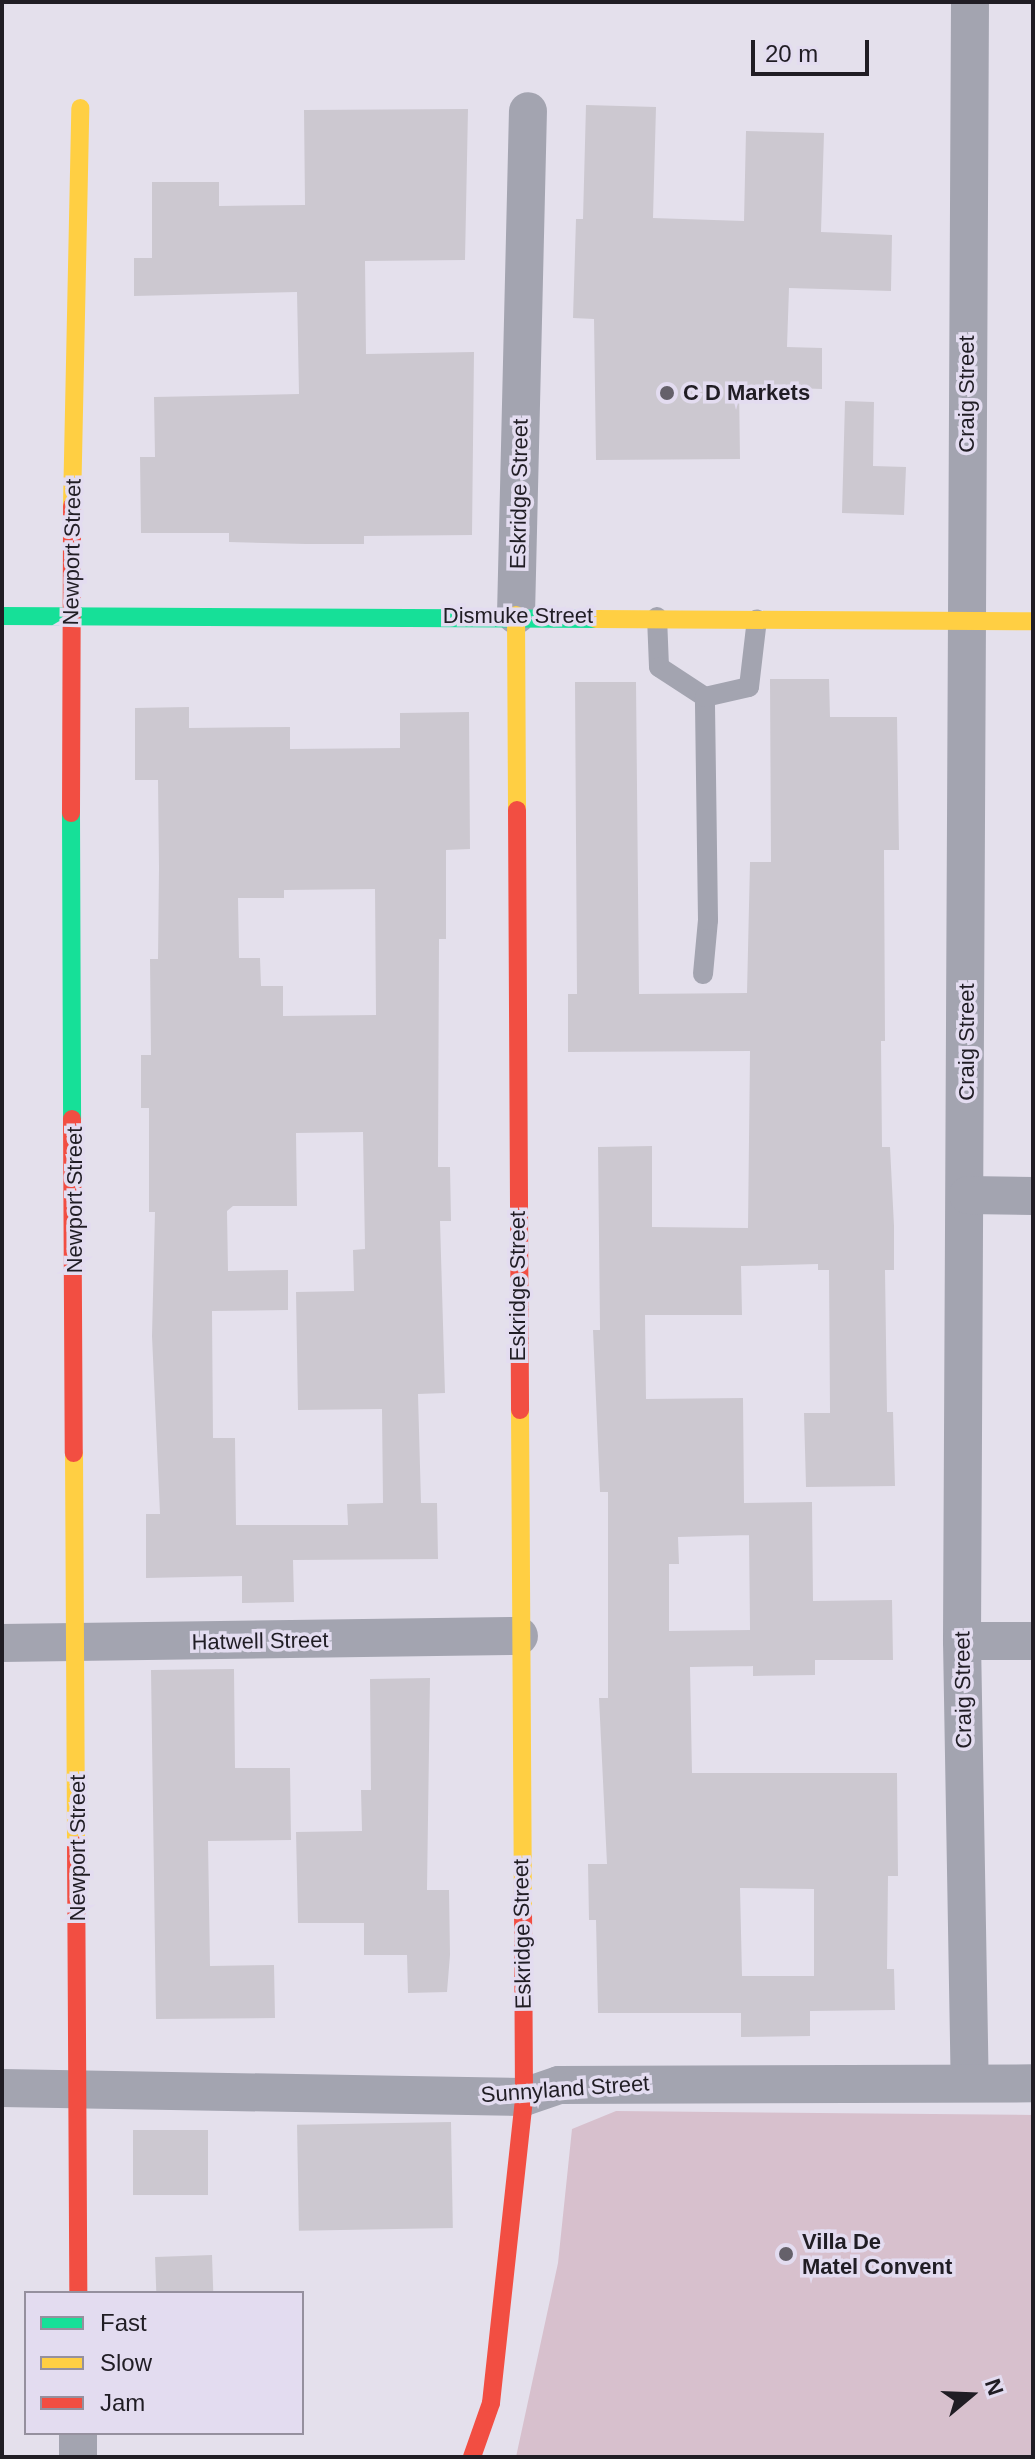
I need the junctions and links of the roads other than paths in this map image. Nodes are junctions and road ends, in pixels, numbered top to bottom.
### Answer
1 (970, 2) edge
2 (80, 108) dead end
3 (528, 111) dead end
4 (70, 615) junction
5 (516, 615) junction
6 (2, 616) edge
7 (657, 617) junction
8 (757, 619) junction
9 (1033, 621) edge
10 (965, 622) junction
11 (705, 697) junction
12 (703, 974) dead end
13 (968, 1195) junction
14 (1033, 1196) edge
15 (519, 1636) junction
16 (962, 1641) junction
17 (1033, 1641) edge
18 (2, 1643) edge
19 (79, 1645) junction
20 (970, 2082) junction
21 (1033, 2083) edge
22 (2, 2088) edge
23 (78, 2089) junction
24 (524, 2097) junction
25 (78, 2291) edge
26 (78, 2435) edge
27 (78, 2457) edge
28 (472, 2457) edge

1 - 10 street, Craig Street
2 - 4 street, Newport Street
3 - 5 street, Eskridge Street
4 - 5 street, Dismuke Street
4 - 6 street, Dismuke Street
4 - 19 street, Newport Street
5 - 7 street, Dismuke Street
5 - 15 street, Eskridge Street
7 - 8 street, Dismuke Street
7 - 11 lane
8 - 10 street, Dismuke Street
8 - 11 lane
9 - 10 street, Dismuke Street
10 - 13 street, Craig Street
11 - 12 lane
13 - 14 street
13 - 16 street, Craig Street
15 - 19 street, Hatwell Street
15 - 24 street, Eskridge Street
16 - 17 street
16 - 20 street, Craig Street
18 - 19 street, Hatwell Street
19 - 23 street, Newport Street
20 - 21 street, Sunnyland Street
20 - 24 street, Sunnyland Street
22 - 23 street, Sunnyland Street
23 - 24 street, Sunnyland Street
23 - 25 street, Newport Street
24 - 28 street, Eskridge Street
26 - 27 street

